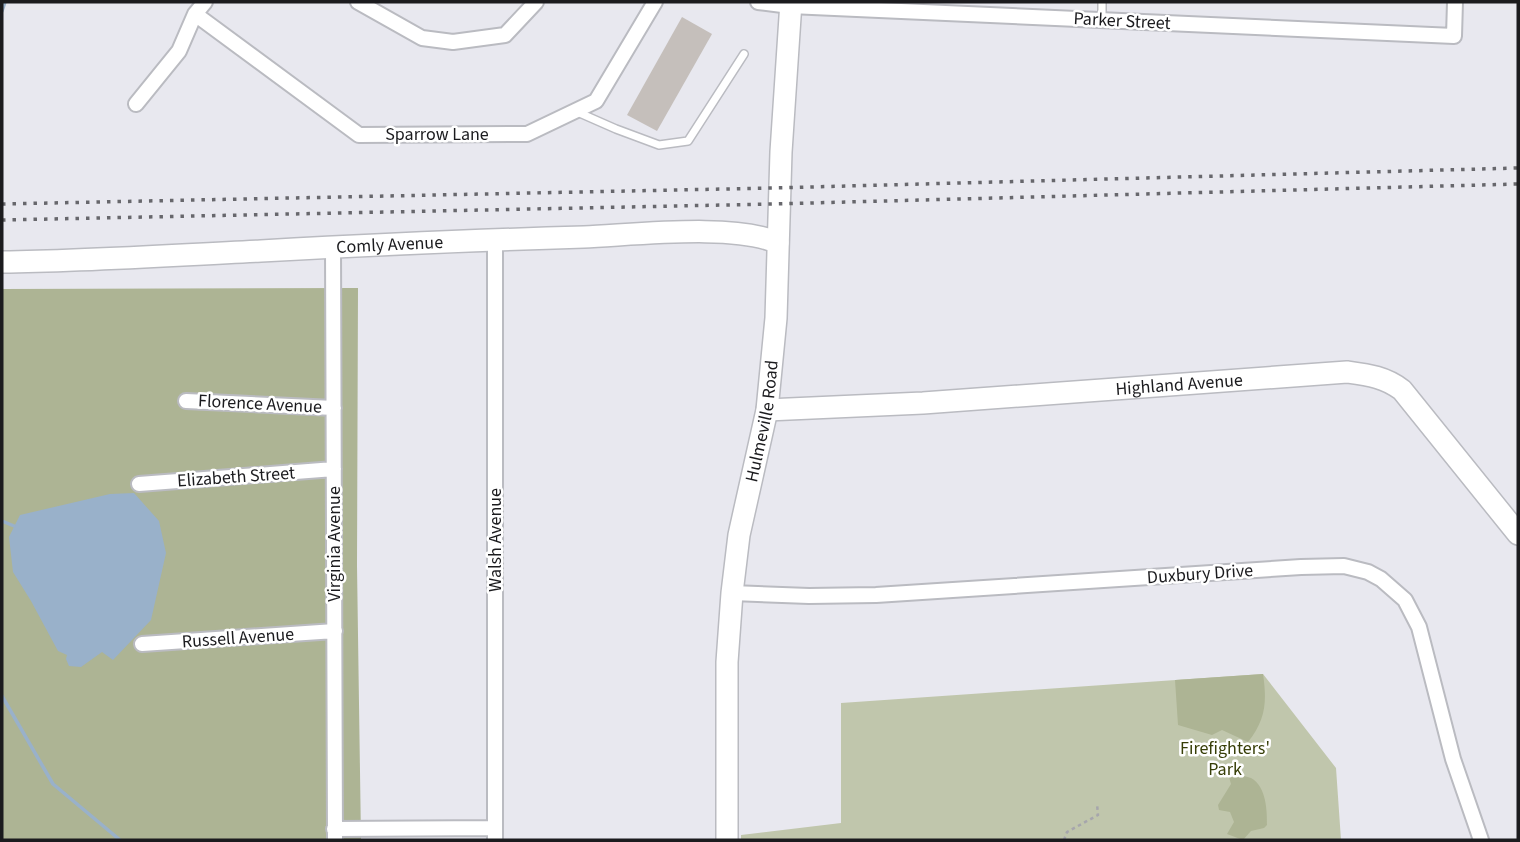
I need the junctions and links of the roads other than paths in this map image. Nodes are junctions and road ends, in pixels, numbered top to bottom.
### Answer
1 (205, 2) edge
2 (358, 2) edge
3 (536, 2) edge
4 (655, 2) edge
5 (758, 2) edge
6 (1102, 2) edge
7 (1455, 2) edge
8 (791, 4) edge
9 (195, 14) junction
10 (1102, 20) junction
11 (744, 54) dead end
12 (136, 104) dead end
13 (575, 111) junction
14 (495, 240) junction
15 (778, 243) junction
16 (334, 247) junction
17 (2, 262) edge
18 (186, 401) dead end
19 (334, 408) junction
20 (767, 410) junction
21 (334, 470) junction
22 (139, 484) dead end
23 (1518, 534) edge
24 (732, 593) junction
25 (335, 631) junction
26 (142, 644) dead end
27 (495, 834) edge
28 (334, 835) edge
29 (727, 840) edge
30 (1481, 840) edge

1 - 9 street
2 - 3 street
4 - 13 street, Sparrow Lane
5 - 8 street
6 - 10 lane
7 - 10 street, Parker Street
8 - 10 street, Parker Street
8 - 15 street, Hulmeville Road
9 - 12 street
9 - 13 street, Sparrow Lane
11 - 13 lane
14 - 15 street, Comly Avenue
14 - 16 street, Comly Avenue
14 - 27 street, Walsh Avenue
15 - 20 street, Hulmeville Road
16 - 17 street, Comly Avenue
16 - 19 street, Virginia Avenue
18 - 19 street, Florence Avenue
19 - 21 street, Virginia Avenue
20 - 23 street, Highland Avenue
20 - 24 street, Hulmeville Road
21 - 22 street, Elizabeth Street
21 - 25 street, Virginia Avenue
24 - 29 street, Hulmeville Road
24 - 30 street, Duxbury Drive
25 - 26 street, Russell Avenue
25 - 28 street, Virginia Avenue
27 - 28 street

